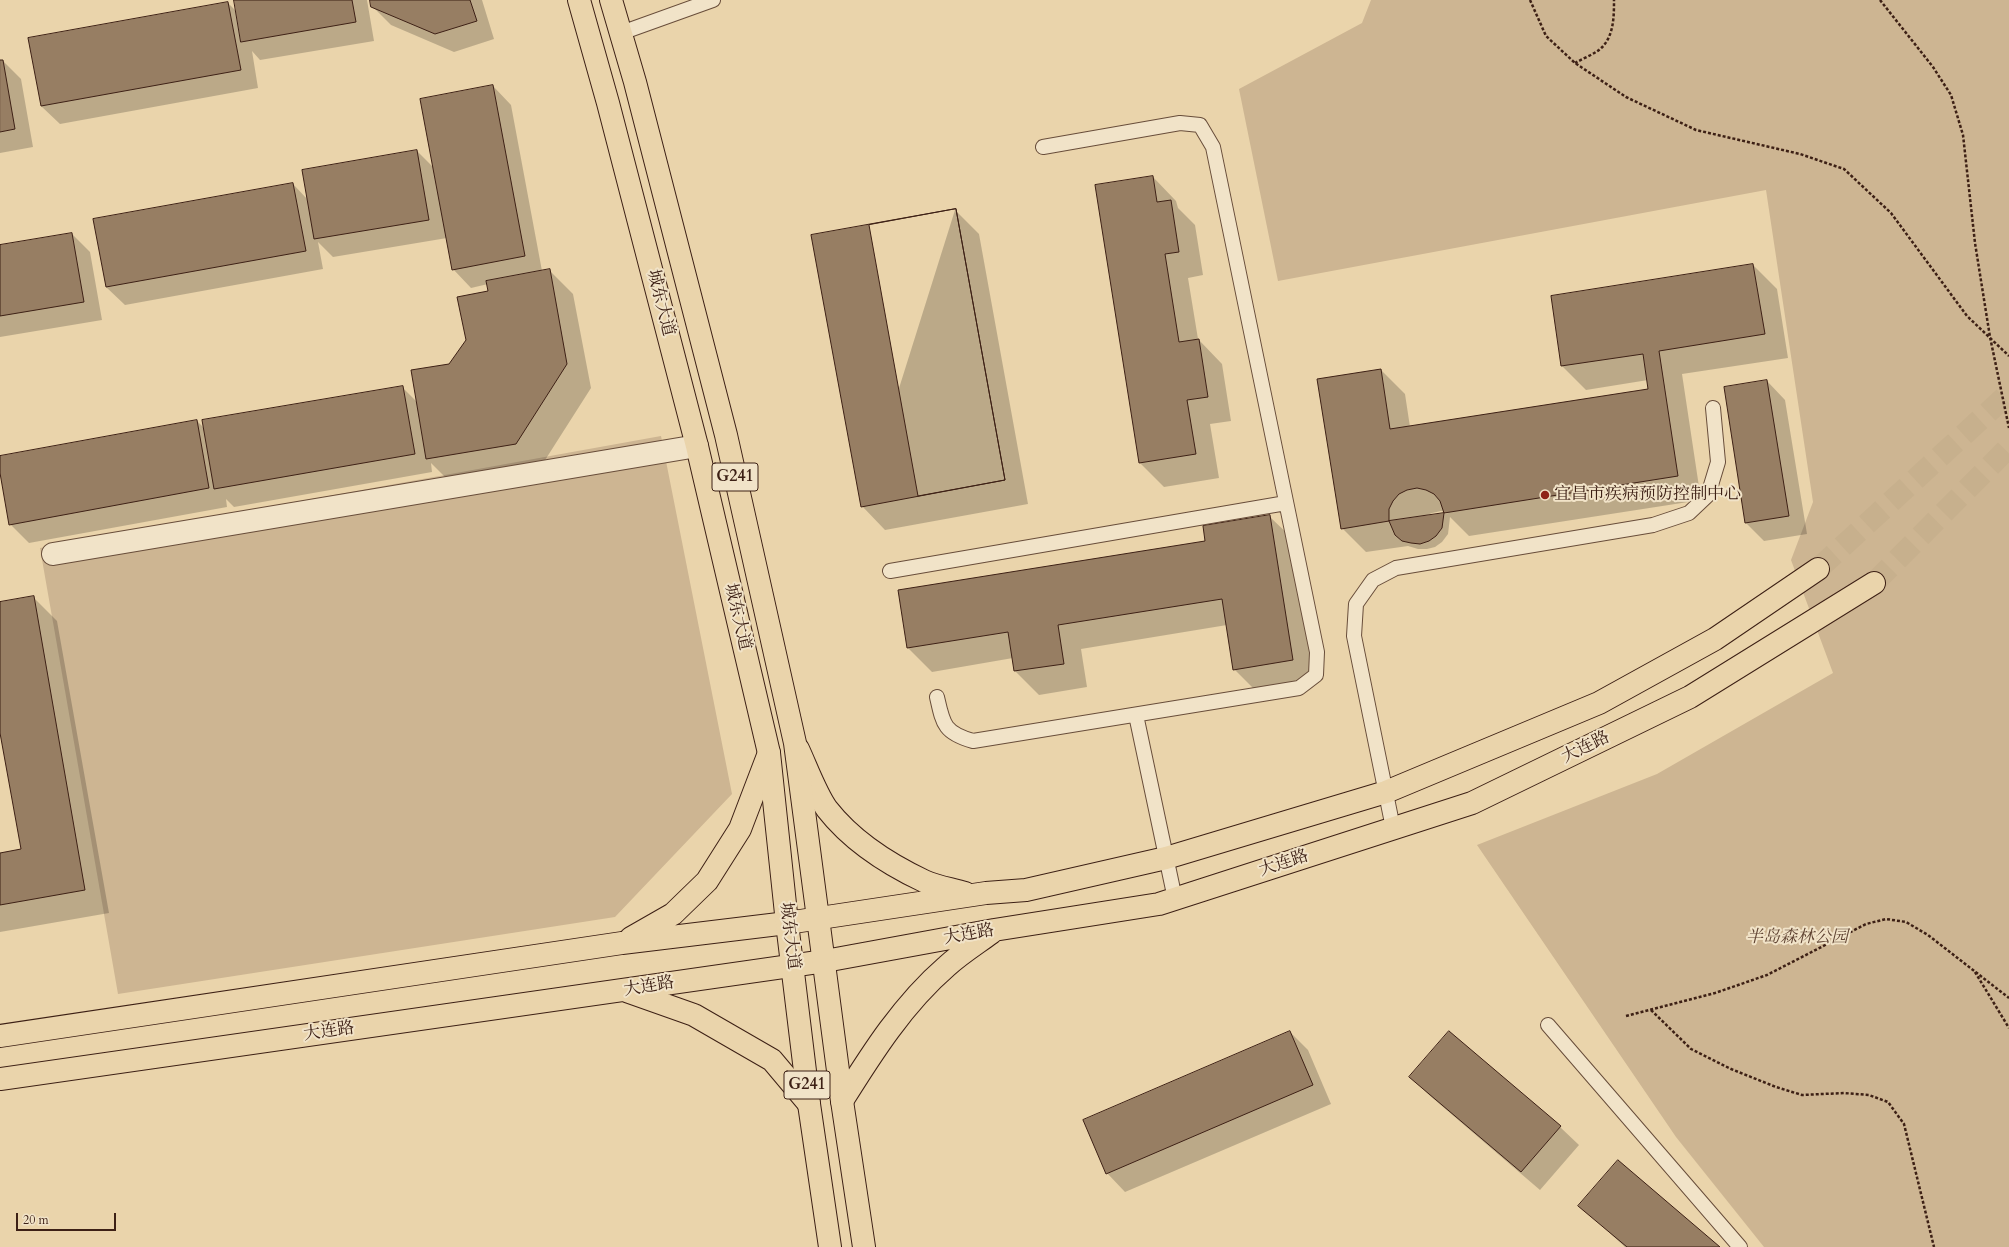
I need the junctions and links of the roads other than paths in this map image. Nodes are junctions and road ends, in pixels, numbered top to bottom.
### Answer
1 (579, 0) edge
2 (611, 0) edge
3 (713, 0) edge
4 (621, 32) junction
5 (1044, 147) dead end
6 (1713, 408) dead end
7 (697, 446) junction
8 (1286, 503) junction
9 (53, 554) dead end
10 (1818, 569) tunnel mouth
11 (890, 571) dead end
12 (1874, 583) tunnel mouth
13 (937, 697) dead end
14 (1136, 715) junction
15 (795, 743) junction
16 (769, 753) junction
17 (1386, 792) junction
18 (1393, 828) junction
19 (1166, 858) junction
20 (972, 895) junction
21 (1175, 899) junction
22 (819, 919) junction
23 (787, 923) junction
24 (994, 930) junction
25 (622, 943) junction
26 (825, 961) junction
27 (793, 965) junction
28 (626, 990) junction
29 (1548, 1025) dead end
30 (0, 1036) edge
31 (0, 1079) edge
32 (842, 1101) junction
33 (809, 1104) junction
34 (830, 1247) edge
35 (864, 1247) edge
36 (1740, 1247) edge

1 - 7 main road, 城东大道 / G241
2 - 4 main road, 城东大道 / G241
3 - 4 lane
4 - 15 main road, 城东大道 / G241
5 - 8 lane
6 - 17 lane
7 - 9 street
7 - 16 main road, 城东大道 / G241
8 - 11 lane
8 - 14 lane
10 - 17 main road, 大连路
12 - 18 main road, 大连路
13 - 14 lane
14 - 19 lane
15 - 20 main road
15 - 22 main road, 城东大道 / G241
16 - 23 main road, 城东大道 / G241
16 - 25 main road
17 - 18 lane
17 - 19 main road, 大连路
18 - 21 main road, 大连路
19 - 20 main road, 大连路
19 - 21 lane
20 - 22 main road, 大连路
21 - 24 main road, 大连路
22 - 23 main road, 大连路
22 - 26 main road, 城东大道 / G241
23 - 25 main road, 大连路
23 - 27 main road, 城东大道 / G241
24 - 26 main road, 大连路
24 - 32 main road
25 - 30 main road, 大连路
26 - 27 main road, 大连路
26 - 32 main road, 城东大道 / G241
27 - 28 main road, 大连路
27 - 33 main road, 城东大道 / G241
28 - 31 main road, 大连路
28 - 33 main road
29 - 36 lane
32 - 35 main road, 城东大道 / G241
33 - 34 main road, 城东大道 / G241

